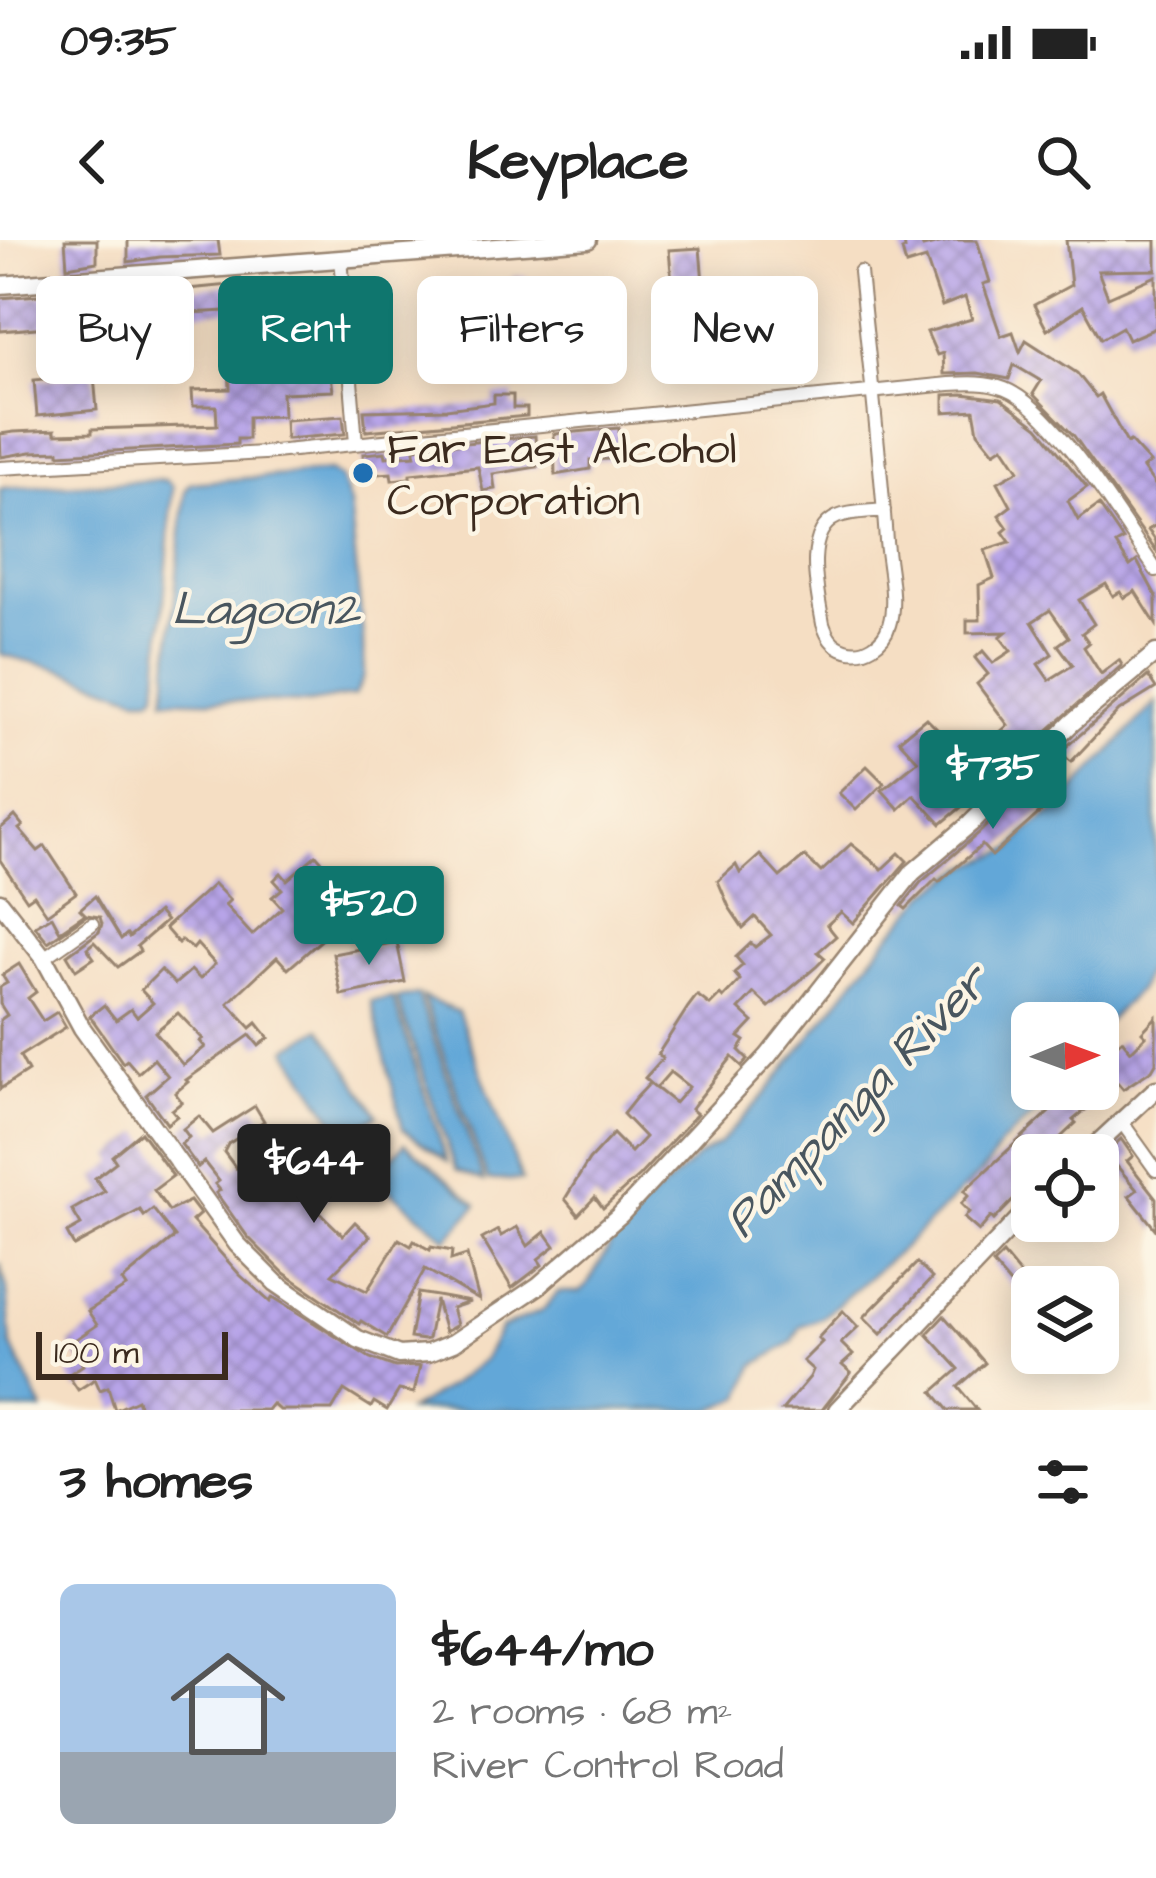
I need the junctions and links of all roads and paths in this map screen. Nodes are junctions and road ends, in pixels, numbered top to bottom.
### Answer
1 (583, 240) edge
2 (525, 242) edge
3 (341, 257) junction
4 (860, 272) dead end
5 (0, 285) edge
6 (873, 394) junction
7 (356, 443) junction
8 (0, 468) edge
9 (884, 510) junction
10 (1156, 570) edge
11 (1156, 653) edge
12 (0, 902) edge
13 (92, 924) dead end
14 (44, 958) junction
15 (1156, 1089) edge
16 (1120, 1121) junction
17 (1107, 1134) edge
18 (1156, 1170) edge
19 (1011, 1227) edge
20 (837, 1410) edge

1 - 2 street
2 - 3 street
3 - 5 street
3 - 7 street
4 - 6 street
6 - 7 street
6 - 9 street
6 - 10 street
7 - 8 street
9 - 9 street
11 - 14 street
12 - 14 street
13 - 14 street
15 - 16 street
16 - 17 street
16 - 18 street
19 - 20 street

